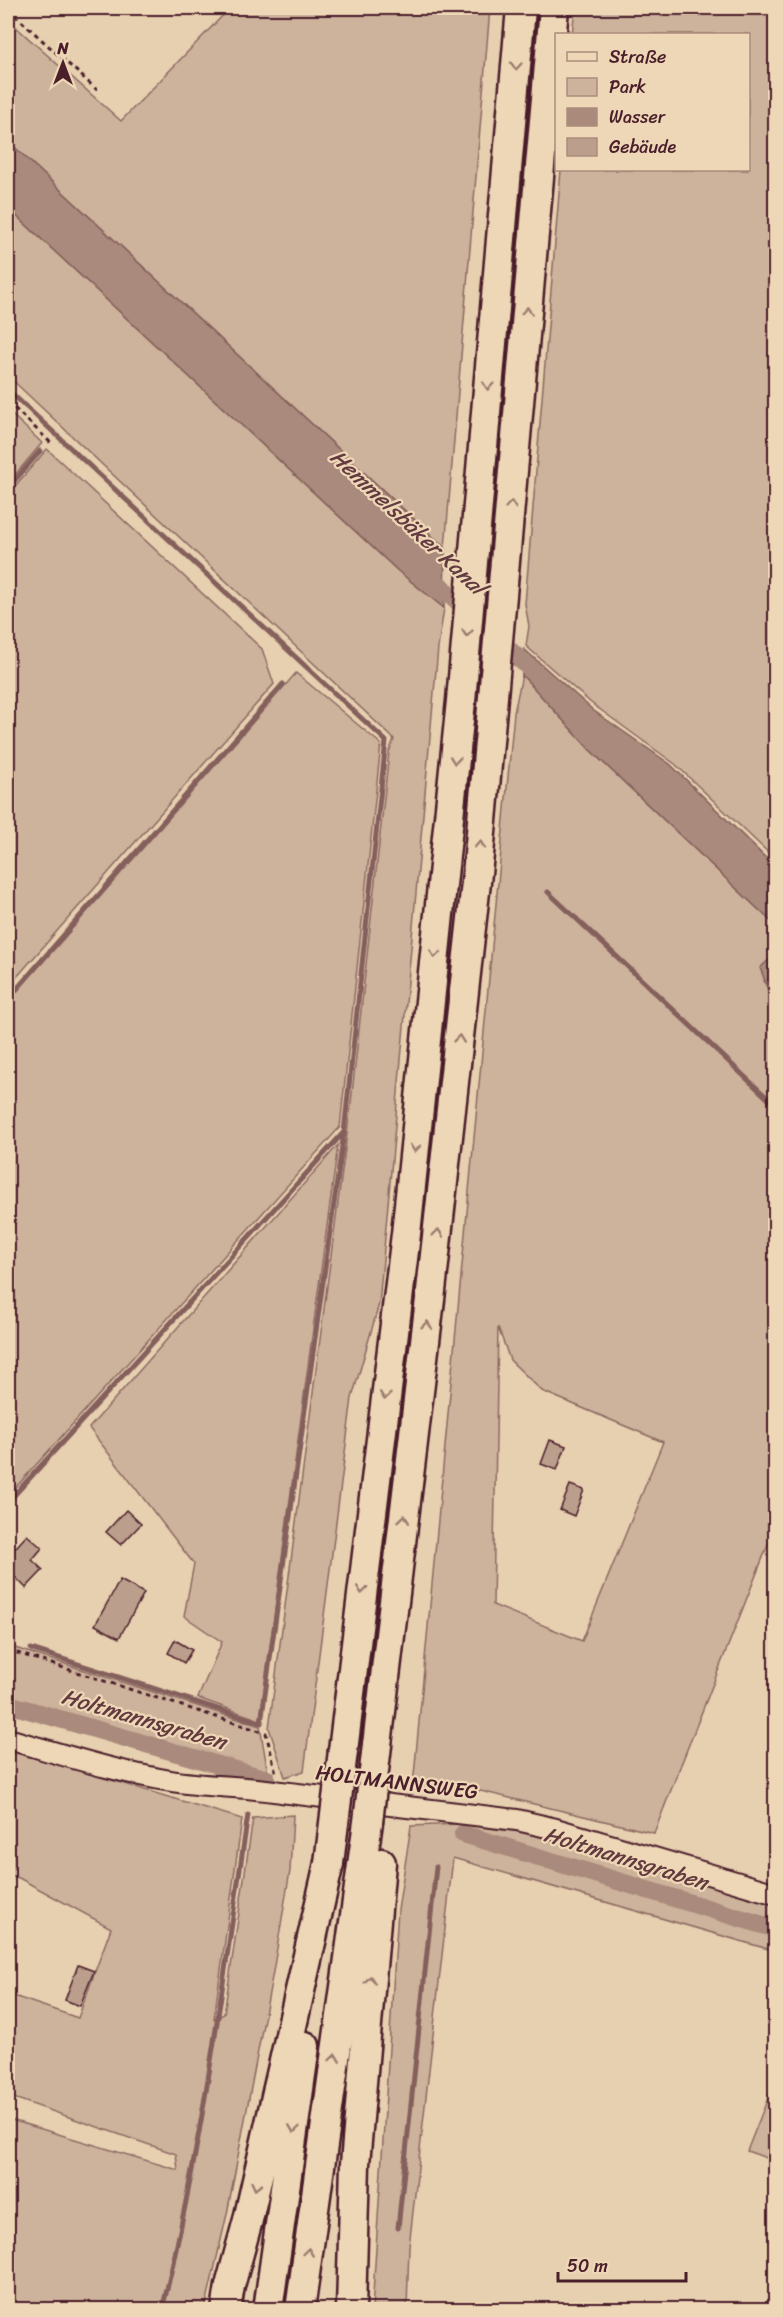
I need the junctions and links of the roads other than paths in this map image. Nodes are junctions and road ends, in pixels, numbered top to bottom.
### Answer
1 (521, 8) edge
2 (554, 8) edge
3 (8, 1739) edge
4 (376, 1823) junction
5 (330, 1863) junction
6 (776, 1894) edge
7 (355, 2164) junction
8 (248, 2220) junction
9 (226, 2310) edge
10 (236, 2310) edge
11 (268, 2310) edge
12 (300, 2310) edge
13 (334, 2310) edge
14 (351, 2310) edge

1 -> 5 highway, bridge
4 -> 2 highway, bridge
3 - 6 street, HOLTMANNSWEG
7 -> 4 highway
12 -> 4 highway
5 -> 8 highway
5 -> 11 highway
7 - 13 highway
7 - 14 highway
8 - 9 highway
8 - 10 highway

